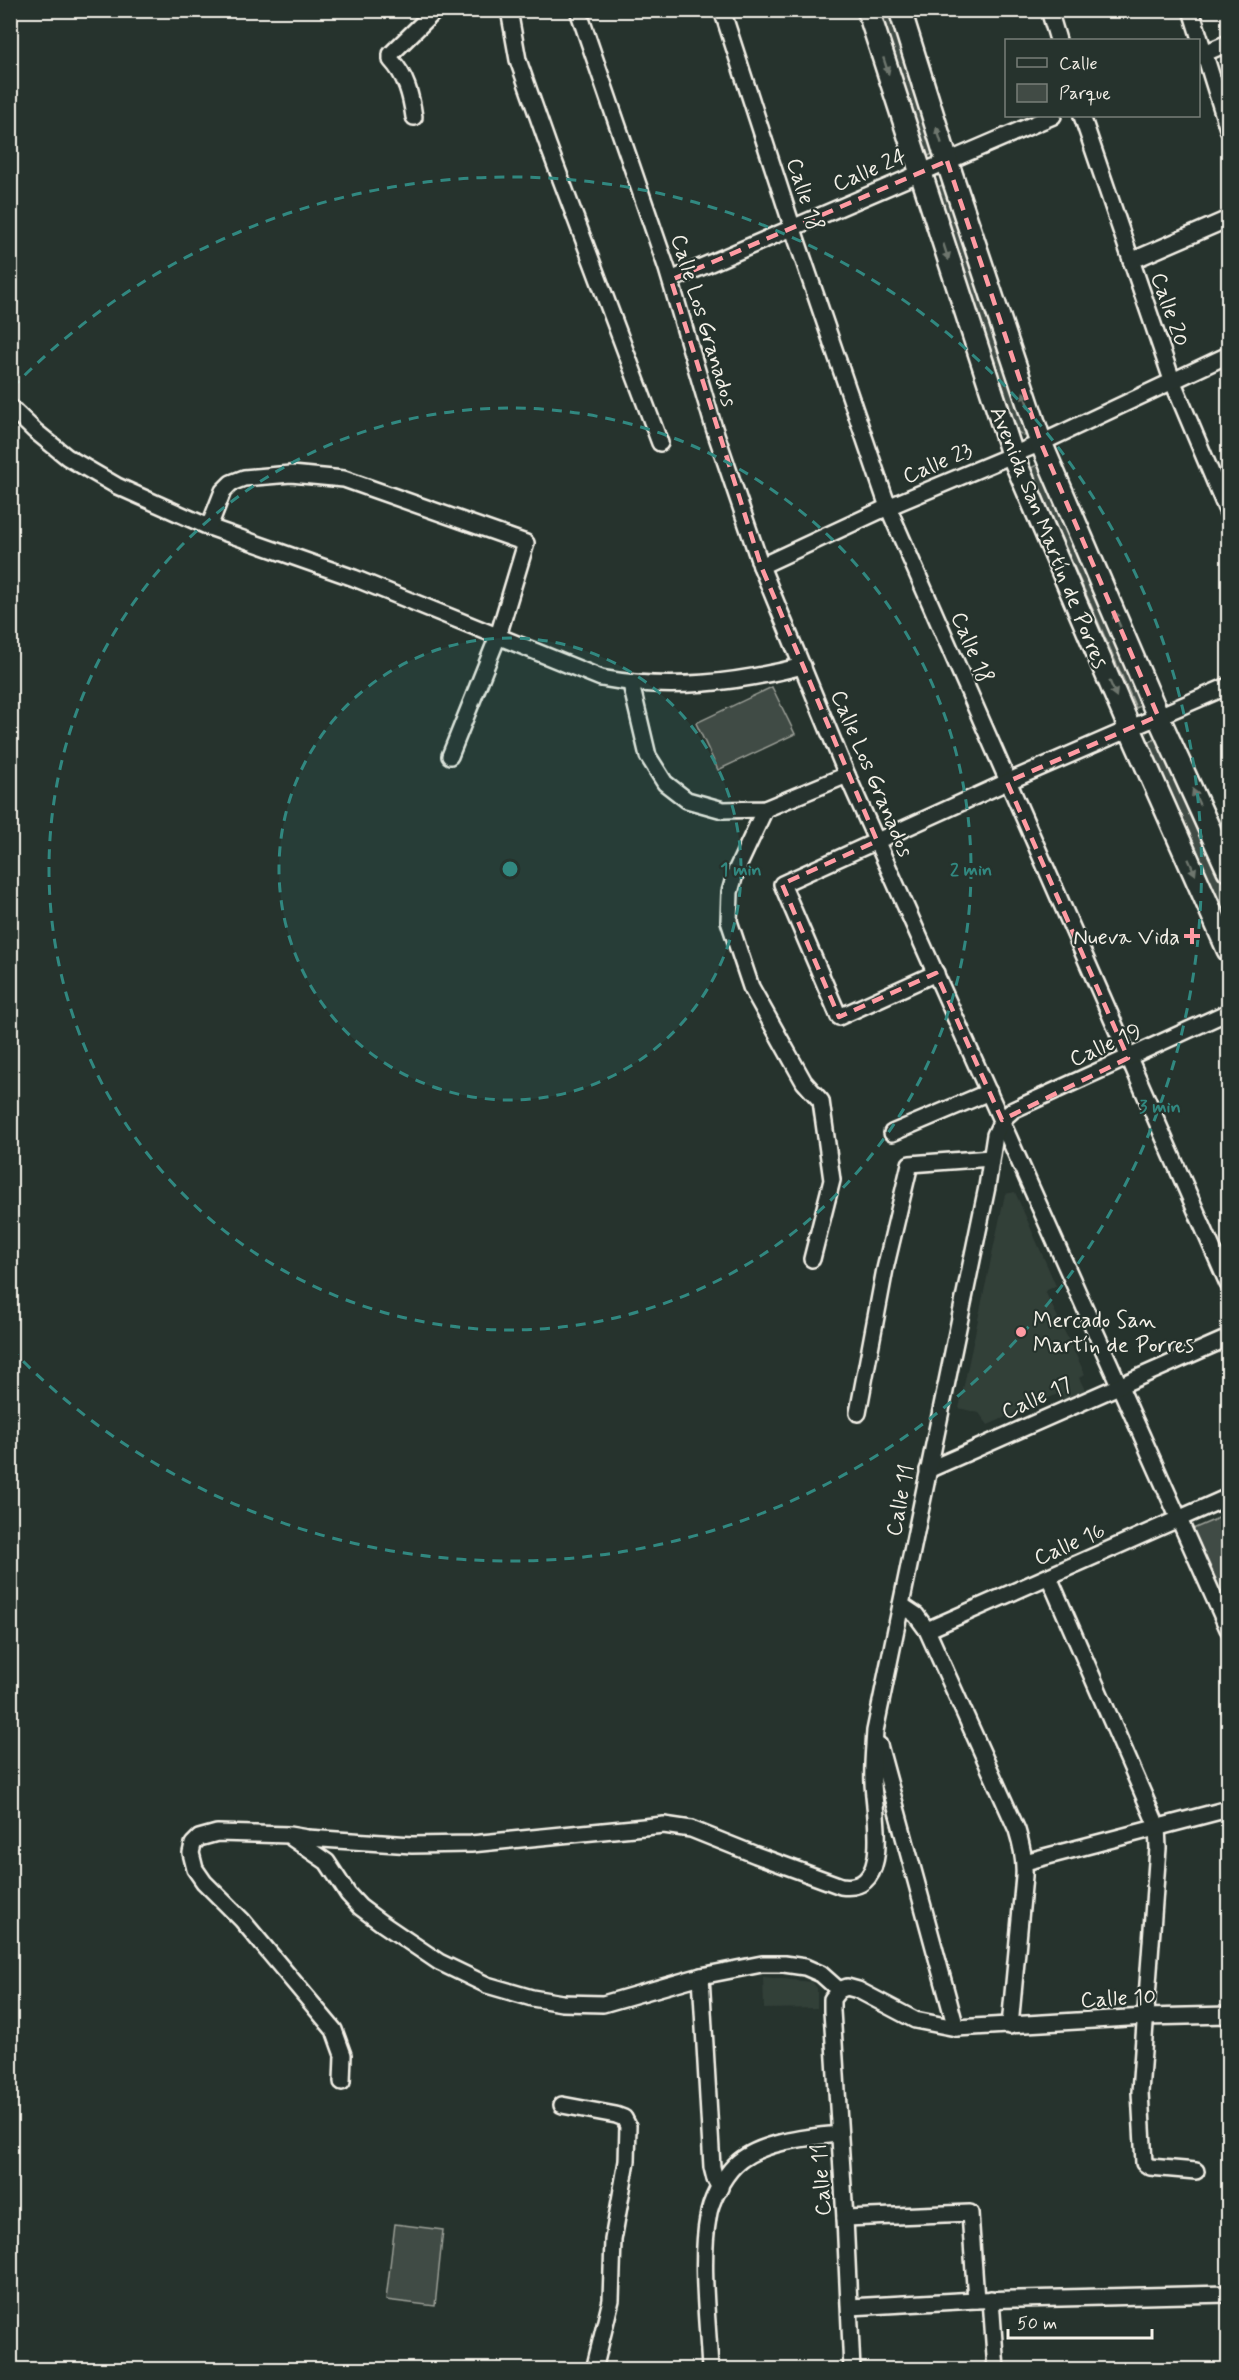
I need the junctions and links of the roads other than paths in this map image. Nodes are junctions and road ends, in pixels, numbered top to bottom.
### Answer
1 (435, 10) edge
2 (509, 10) edge
3 (578, 10) edge
4 (722, 10) edge
5 (868, 10) edge
6 (900, 10) edge
7 (1049, 10) edge
8 (1191, 10) edge
9 (1058, 39) edge
10 (1198, 39) edge
11 (1228, 43) edge
12 (1202, 55) edge
13 (414, 117) dead end
14 (1051, 117) edge
15 (1082, 117) edge
16 (1228, 129) edge
17 (947, 160) junction
18 (920, 172) junction
19 (1228, 219) edge
20 (792, 226) junction
21 (1131, 261) junction
22 (671, 280) junction
23 (1228, 355) edge
24 (1172, 380) junction
25 (10, 407) edge
26 (1041, 443) junction
27 (660, 444) dead end
28 (1012, 454) junction
29 (888, 507) junction
30 (1228, 513) edge
31 (209, 527) junction
32 (761, 566) junction
33 (498, 636) junction
34 (803, 666) junction
35 (631, 684) junction
36 (1228, 686) edge
37 (1158, 716) junction
38 (1130, 729) junction
39 (450, 756) dead end
40 (847, 775) junction
41 (1007, 782) junction
42 (765, 808) junction
43 (878, 841) junction
44 (1228, 870) edge
45 (1228, 950) edge
46 (936, 973) junction
47 (1228, 1012) edge
48 (1128, 1058) junction
49 (989, 1092) junction
50 (1002, 1120) junction
51 (891, 1133) dead end
52 (991, 1158) junction
53 (812, 1260) dead end
54 (1228, 1284) edge
55 (1228, 1338) edge
56 (1119, 1385) junction
57 (858, 1413) dead end
58 (928, 1470) junction
59 (1228, 1497) edge
60 (1179, 1519) junction
61 (1049, 1577) junction
62 (901, 1605) junction
63 (1228, 1629) edge
64 (927, 1630) junction
65 (875, 1731) junction
66 (1228, 1809) edge
67 (1156, 1826) junction
68 (289, 1835) junction
69 (1025, 1862) junction
70 (701, 1976) junction
71 (839, 1990) junction
72 (1228, 2015) edge
73 (1145, 2017) junction
74 (1010, 2026) junction
75 (956, 2028) junction
76 (342, 2082) dead end
77 (562, 2105) dead end
78 (839, 2134) junction
79 (1196, 2171) dead end
80 (720, 2188) junction
81 (845, 2218) junction
82 (1228, 2294) edge
83 (992, 2299) junction
84 (976, 2300) junction
85 (850, 2307) junction
86 (594, 2370) edge
87 (710, 2370) edge
88 (852, 2370) edge
89 (996, 2370) edge

1 - 13 street
2 - 27 street
3 - 22 street, Calle Los Granados
4 - 20 street, Calle 18
5 -> 18 main road, Avenida San Martín de Porres
17 -> 6 main road, Avenida San Martín de Porres
7 - 9 street
8 - 10 street
11 - 12 street
12 - 16 street
14 - 17 street, Calle 24
15 - 21 street, Calle 20
17 - 18 street, Calle 24
26 -> 17 main road, Avenida San Martín de Porres
18 - 20 street, Calle 24
18 -> 28 main road, Avenida San Martín de Porres
19 - 21 street
20 - 22 street, Calle 24
20 - 29 street, Calle 18
21 - 24 street, Calle 20
22 - 32 street, Calle Los Granados
23 - 24 street, Calle 23
24 - 26 street, Calle 23
24 - 30 street, Calle 20
25 - 31 street
26 - 28 street, Calle 23
37 -> 26 main road, Avenida San Martín de Porres
28 - 29 street, Calle 23
28 -> 38 main road, Avenida San Martín de Porres
29 - 32 street, Calle 23
29 - 41 street, Calle 18
31 - 33 street
31 - 33 street
32 - 34 street, Calle Los Granados
33 - 35 street
33 - 39 street
34 - 35 street
34 - 40 street, Calle Los Granados
35 - 42 street
36 - 37 street
37 - 38 street
44 -> 37 main road, Avenida San Martín de Porres
38 - 41 street
38 -> 45 main road, Avenida San Martín de Porres
40 - 42 street
40 - 43 street, Calle Los Granados
41 - 43 street
41 - 48 street, Calle 18
42 - 53 street
43 - 46 street, Calle Los Granados
43 - 46 street
46 - 49 street, Calle Los Granados
47 - 48 street, Calle 19
48 - 50 street, Calle 19
48 - 54 street, Calle 18
49 - 50 street, Calle Los Granados
49 - 51 street
50 - 52 street, Calle 11
50 - 56 street, Calle Los Granados
52 - 57 street
52 - 58 street, Calle 11
55 - 56 street, Calle 17
56 - 58 street, Calle 17
56 - 60 street, Calle Los Granados
58 - 62 street, Calle 11
59 - 60 street, Calle 16
60 - 61 street, Calle 16
60 - 63 street, Calle Los Granados
61 - 64 street, Calle 16
61 - 67 street
62 - 64 street
62 - 65 street, Calle 11
64 - 69 street
65 - 68 street, Calle 11
65 - 75 street
66 - 67 street
67 - 69 street
67 - 73 street
68 - 70 street
68 - 76 street
69 - 74 street
70 - 71 street
70 - 80 street
71 - 75 street, Calle 10
71 - 78 street, Calle 11
72 - 73 street, Calle 10
73 - 74 street, Calle 10
73 - 79 street
74 - 75 street, Calle 10
77 - 86 street
78 - 80 street
78 - 81 street, Calle 11
80 - 87 street
81 - 84 street
81 - 85 street, Calle 11
82 - 83 street
83 - 84 street
83 - 89 street
84 - 85 street
85 - 88 street, Calle 11

